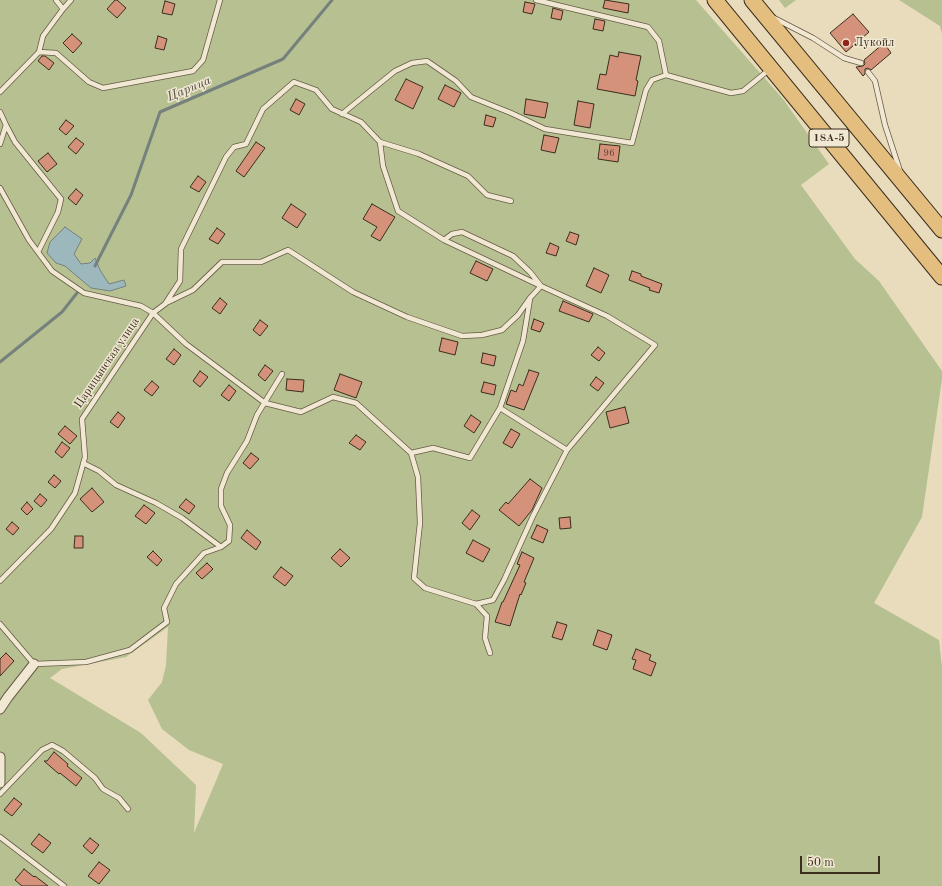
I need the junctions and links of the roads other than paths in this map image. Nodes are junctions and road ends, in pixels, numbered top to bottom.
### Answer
1 (56, 0) edge
2 (71, 0) edge
3 (220, 0) edge
4 (536, 0) edge
5 (715, 0) edge
6 (752, 0) edge
7 (63, 9) junction
8 (762, 13) junction
9 (39, 52) junction
10 (861, 63) dead end
11 (771, 68) junction
12 (868, 72) dead end
13 (666, 75) junction
14 (0, 92) edge
15 (0, 112) edge
16 (342, 114) junction
17 (6, 125) junction
18 (380, 142) junction
19 (0, 144) edge
20 (0, 188) edge
21 (906, 188) junction
22 (511, 201) dead end
23 (942, 230) edge
24 (444, 240) junction
25 (38, 252) junction
26 (942, 277) edge
27 (541, 286) junction
28 (530, 298) junction
29 (165, 304) junction
30 (153, 313) junction
31 (282, 374) dead end
32 (265, 403) junction
33 (500, 408) junction
34 (567, 450) junction
35 (411, 453) junction
36 (83, 463) junction
37 (221, 547) junction
38 (0, 581) edge
39 (476, 604) junction
40 (0, 624) edge
41 (490, 652) dead end
42 (34, 664) junction
43 (0, 709) edge
44 (0, 757) edge
45 (0, 783) edge
46 (0, 794) edge
47 (128, 809) dead end
48 (0, 837) edge
49 (64, 886) edge

1 - 7 lane
2 - 7 lane
3 - 9 lane
4 - 13 lane
5 - 11 highway, 18А-5
6 - 8 highway, 18А-5
7 - 9 lane
8 - 10 lane
8 - 21 highway, 18А-5
9 - 14 lane
11 - 13 lane
11 - 26 highway, 18А-5
12 - 21 lane
13 - 16 lane
15 - 17 lane
16 - 18 lane
16 - 29 lane
17 - 19 lane
17 - 25 lane
18 - 22 lane
18 - 24 lane
20 - 25 lane, Царицынская улица
21 - 23 highway, 18А-5
24 - 27 lane
24 - 27 lane
25 - 30 lane, Царицынская улица
27 - 28 lane
27 - 34 lane
28 - 29 lane
28 - 33 lane
29 - 30 lane
30 - 32 lane
30 - 36 lane, Царицынская улица
31 - 32 lane
32 - 35 lane
32 - 37 lane
33 - 34 lane
33 - 35 lane
34 - 39 lane
35 - 39 lane
36 - 37 lane
36 - 38 lane, Царицынская улица
37 - 42 lane
39 - 41 lane
40 - 42 lane
42 - 43 street
44 - 45 street
46 - 47 lane
48 - 49 lane

